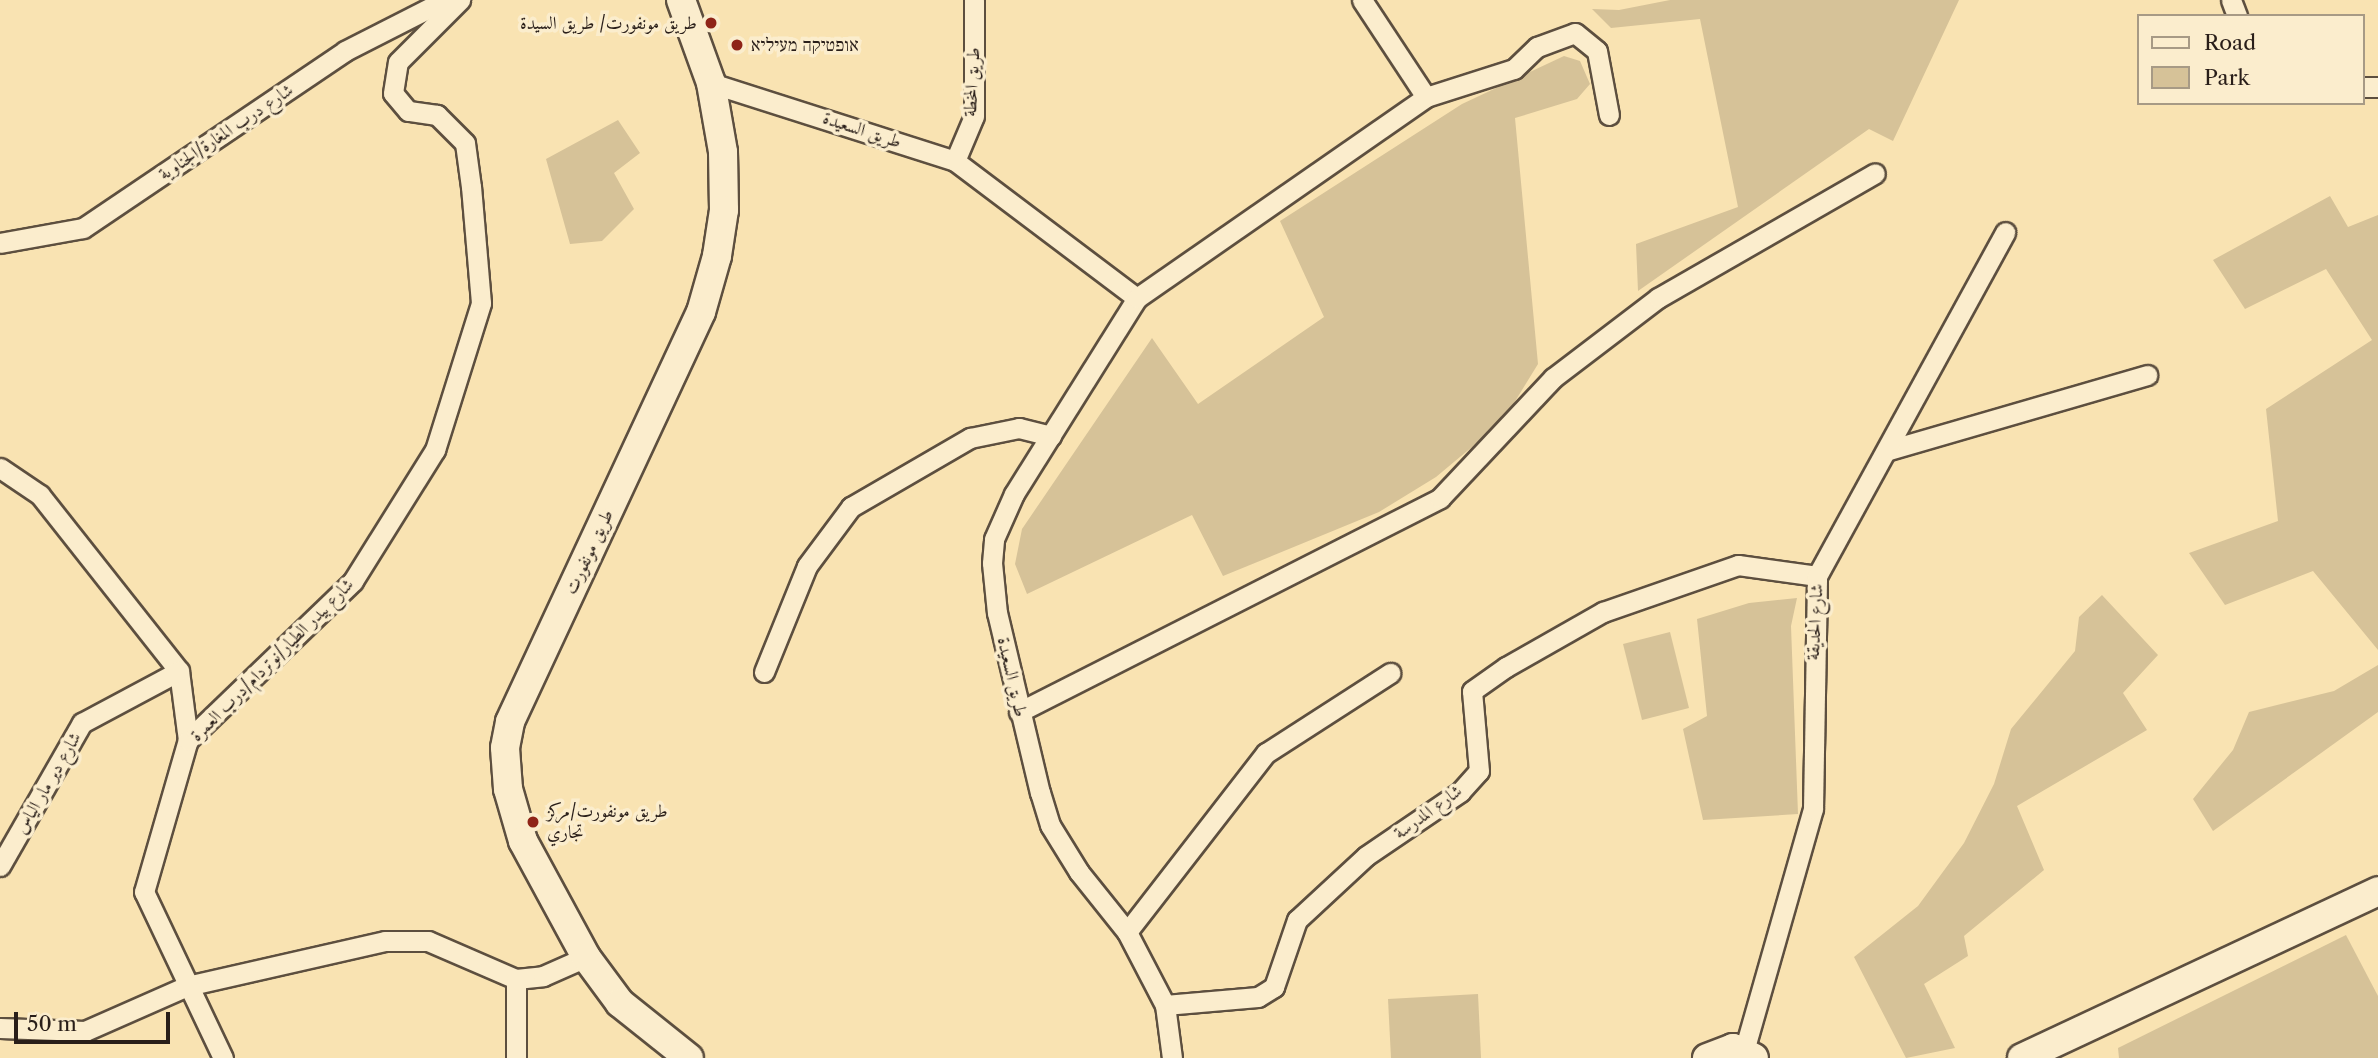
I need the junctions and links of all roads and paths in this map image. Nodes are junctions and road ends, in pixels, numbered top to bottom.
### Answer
1 (445, 0) edge
2 (460, 0) edge
3 (681, 0) edge
4 (974, 0) edge
5 (1362, 0) edge
6 (711, 83) junction
7 (1426, 96) junction
8 (1609, 115) dead end
9 (955, 161) junction
10 (1875, 173) dead end
11 (2005, 232) dead end
12 (0, 243) edge
13 (1137, 298) junction
14 (2147, 375) dead end
15 (1051, 436) junction
16 (1889, 450) junction
17 (0, 468) edge
18 (1817, 576) junction
19 (179, 671) junction
20 (764, 671) dead end
21 (1390, 673) dead end
22 (1019, 712) junction
23 (188, 740) junction
24 (0, 866) edge
25 (2378, 891) edge
26 (1127, 932) junction
27 (586, 957) junction
28 (516, 979) junction
29 (187, 986) junction
30 (1165, 1005) junction
31 (0, 1028) edge
32 (1749, 1055) edge
33 (223, 1058) edge
34 (516, 1058) edge
35 (689, 1058) edge
36 (1172, 1058) edge
37 (1707, 1058) edge
38 (2022, 1058) edge

1 - 12 street, شارع درب المغارة/الجناوية
2 - 23 street, شارع بيدر الطيار/نوتردام/درب العمرة
3 - 6 main road, طريق مونفورت
4 - 9 street, طريق المخطة
5 - 7 street
6 - 9 street, طريق السعيدة
6 - 27 main road, طريق مونفورت
7 - 8 street, طريق السعيدة
7 - 13 street, طريق السعيدة
9 - 13 street, طريق السعيدة
10 - 22 street
11 - 16 street, شارع الحديقة
13 - 15 street, طريق السعيدة
14 - 16 street
15 - 20 street
15 - 22 street, طريق السعيدة
16 - 18 street, شارع الحديقة
17 - 19 street
18 - 30 street, شارع المدرسة
18 - 32 street, شارع الحديقة
19 - 23 street
19 - 24 street, شارع دير مار الياس
21 - 26 street
22 - 26 street, طريق السعيدة
23 - 29 street, شارع بيدر الطيار/نوتردام/درب العمرة
25 - 38 main road
26 - 30 street, طريق السعيدة
27 - 28 street
27 - 35 main road, طريق مونفورت
28 - 29 street
28 - 34 street
29 - 31 street
29 - 33 street, شارع بيدر الطيار/نوتردام/درب العمرة
30 - 36 street, طريق السعيدة
32 - 37 main road

